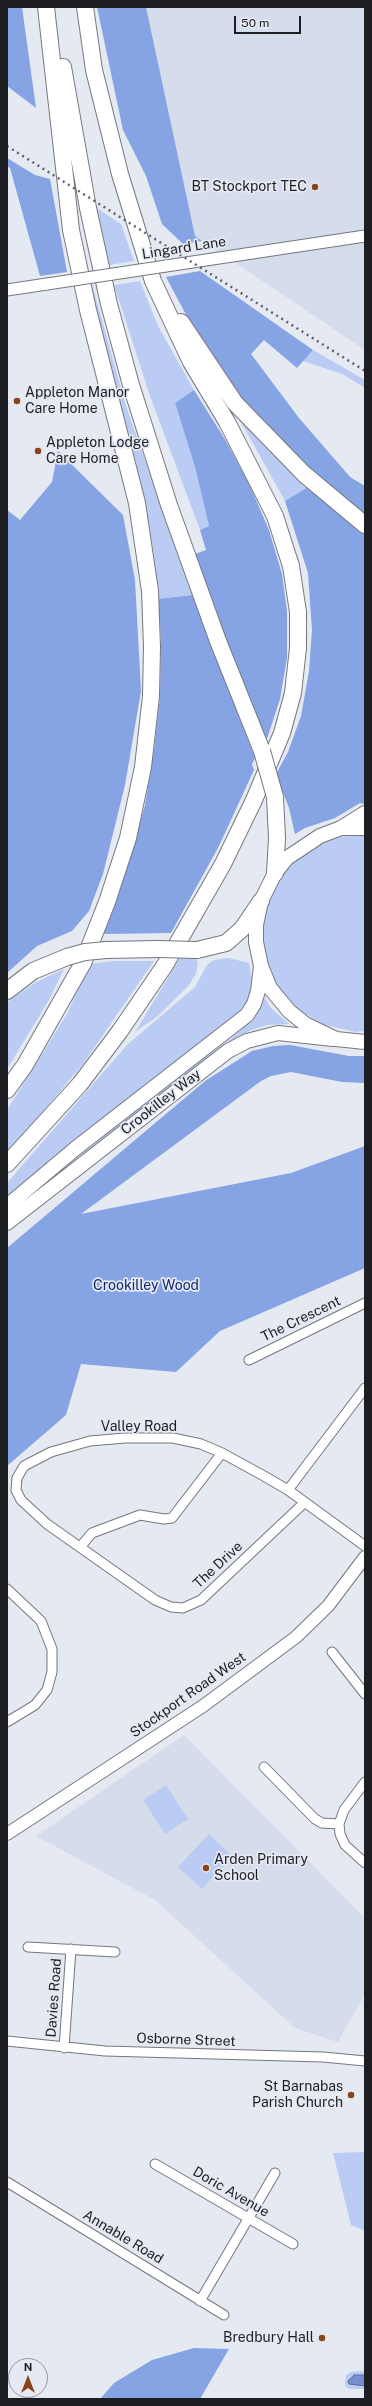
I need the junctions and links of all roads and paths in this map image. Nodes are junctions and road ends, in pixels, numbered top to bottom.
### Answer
1 (46, 7) edge
2 (53, 7) edge
3 (85, 7) edge
4 (365, 236) edge
5 (154, 281) junction
6 (7, 290) edge
7 (365, 525) edge
8 (365, 813) edge
9 (341, 828) junction
10 (365, 828) edge
11 (274, 873) junction
12 (261, 901) junction
13 (261, 966) junction
14 (7, 991) edge
15 (336, 1039) junction
16 (365, 1042) edge
17 (7, 1090) edge
18 (7, 1164) edge
19 (7, 1206) edge
20 (7, 1223) edge
21 (365, 1303) edge
22 (250, 1360) dead end
23 (365, 1388) edge
24 (222, 1453) junction
25 (17, 1478) joint
26 (288, 1490) junction
27 (304, 1503) junction
28 (80, 1546) junction
29 (365, 1546) edge
30 (365, 1556) edge
31 (7, 1589) edge
32 (332, 1652) dead end
33 (365, 1694) edge
34 (7, 1722) edge
35 (264, 1767) dead end
36 (365, 1782) edge
37 (339, 1824) junction
38 (7, 1834) edge
39 (365, 1863) edge
40 (28, 1947) dead end
41 (71, 1950) junction
42 (115, 1952) dead end
43 (7, 2041) edge
44 (64, 2048) junction
45 (365, 2061) edge
46 (155, 2164) dead end
47 (275, 2173) dead end
48 (7, 2182) edge
49 (249, 2219) junction
50 (293, 2244) dead end
51 (200, 2301) junction
52 (224, 2315) dead end

1 - 17 highway
2 - 11 highway, bridge
3 - 5 highway
4 - 6 street, Lingard Lane, bridge
5 - 7 highway
5 - 18 highway
8 - 9 main road
9 - 10 main road
9 - 11 main road
11 - 12 main road
12 - 13 main road
12 - 14 highway, bridge
13 - 15 main road
13 - 19 main road, Crookilley Way
15 - 16 main road, Crookilley Way
15 - 20 main road, Crookilley Way
21 - 22 street, The Crescent
23 - 26 street
24 - 25 street, Valley Road
24 - 26 street, Valley Road
24 - 28 street
25 - 28 street, The Drive
26 - 27 street, Valley Road
27 - 28 street, The Drive
27 - 29 street
30 - 38 main road, Stockport Road West
31 - 34 street
32 - 33 street
35 - 37 street
36 - 37 street
37 - 39 street
40 - 41 street
41 - 42 street
41 - 44 street, Davies Road
43 - 44 street, Osborne Street
44 - 45 street, Osborne Street
46 - 49 street, Doric Avenue
47 - 49 street
48 - 51 street, Annable Road
49 - 50 street, Doric Avenue
49 - 51 street
51 - 52 street, Annable Road

